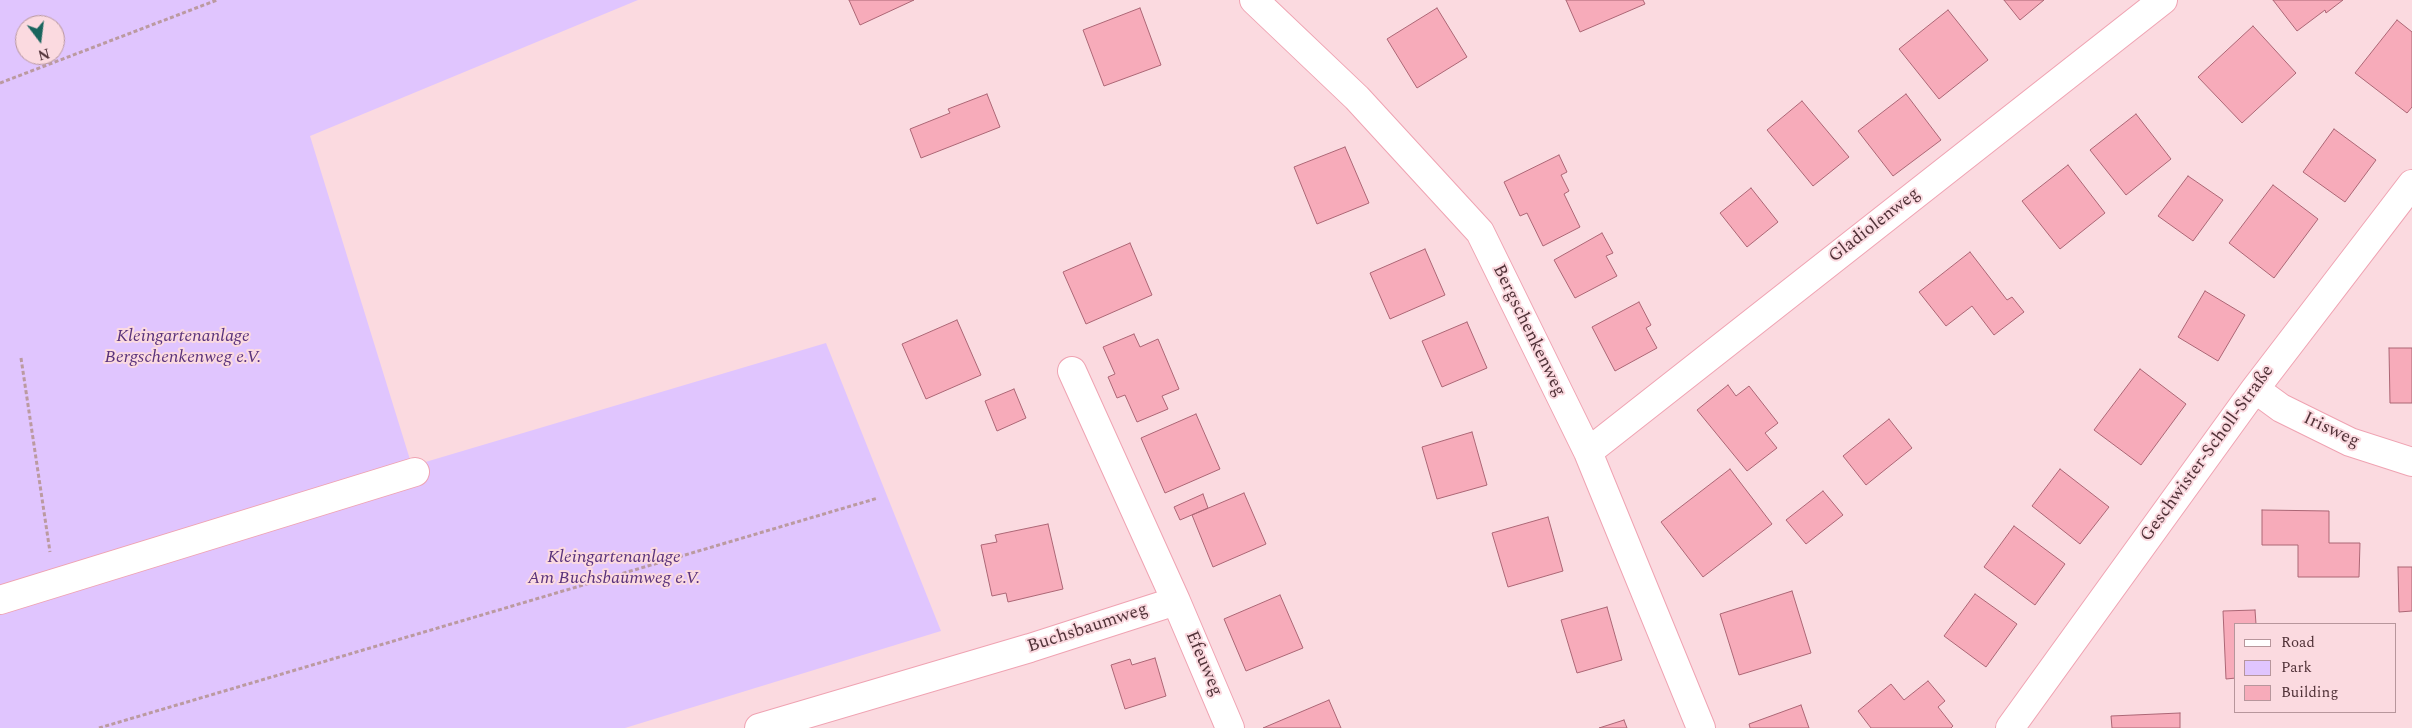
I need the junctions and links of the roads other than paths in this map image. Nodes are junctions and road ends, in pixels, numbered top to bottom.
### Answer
1 (1254, 0) edge
2 (2163, 0) edge
3 (2412, 184) edge
4 (1072, 371) dead end
5 (2255, 389) junction
6 (1588, 452) junction
7 (2412, 462) edge
8 (415, 472) dead end
9 (0, 600) edge
10 (1176, 601) junction
11 (759, 728) edge
12 (1230, 728) edge
13 (1701, 728) edge
14 (2010, 728) edge

1 - 6 street, Bergschenkenweg
2 - 6 street, Gladiolenweg
3 - 5 street, Geschwister-Scholl-Straße
4 - 10 street
5 - 7 street, Irisweg
5 - 14 street, Geschwister-Scholl-Straße
6 - 13 street, Bergschenkenweg
8 - 9 street
10 - 11 street, Buchsbaumweg
10 - 12 street, Efeuweg

